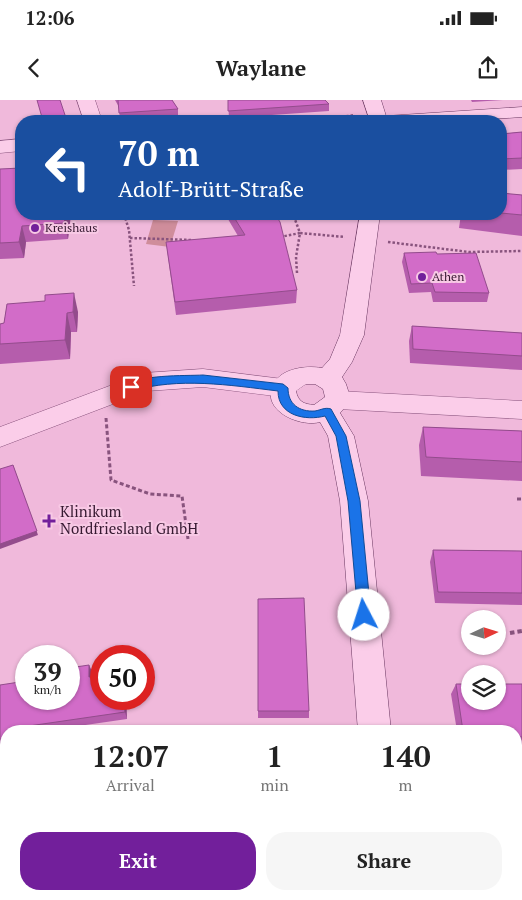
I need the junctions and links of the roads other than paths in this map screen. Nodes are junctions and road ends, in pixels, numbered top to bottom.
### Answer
1 (86, 100) edge
2 (372, 100) edge
3 (414, 102) dead end
4 (522, 112) edge
5 (91, 115) edge
6 (377, 115) edge
7 (475, 115) joint
8 (15, 146) edge
9 (0, 147) edge
10 (369, 220) edge
11 (283, 388) junction
12 (331, 397) junction
13 (522, 410) edge
14 (0, 437) edge
15 (374, 725) edge

1 - 5 main road
2 - 6 main road
3 - 7 main road
4 - 7 main road
8 - 9 main road
10 - 12 main road
11 - 12 main road
11 - 12 main road
11 - 14 main road
12 - 13 main road
12 - 15 main road

